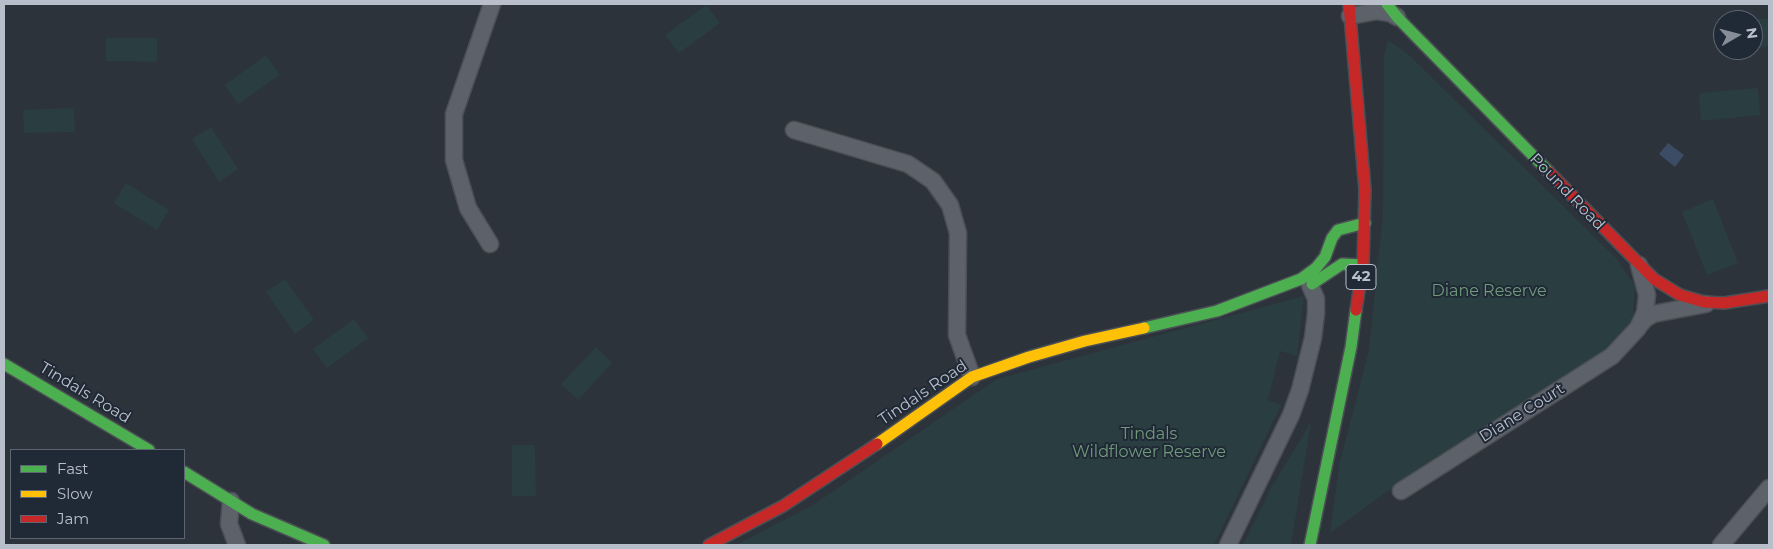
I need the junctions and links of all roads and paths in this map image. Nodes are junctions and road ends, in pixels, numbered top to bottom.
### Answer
1 (492, 4) edge
2 (1387, 4) edge
3 (1350, 10) edge
4 (1397, 18) junction
5 (794, 130) dead end
6 (1365, 223) junction
7 (490, 244) dead end
8 (1363, 265) junction
9 (1639, 265) junction
10 (1308, 281) junction
11 (1769, 296) edge
12 (1716, 302) junction
13 (1638, 328) junction
14 (4, 364) edge
15 (972, 377) junction
16 (147, 449) edge
17 (185, 473) edge
18 (1769, 488) edge
19 (1401, 491) dead end
20 (231, 501) junction
21 (237, 545) edge
22 (324, 545) edge
23 (709, 545) edge
24 (1228, 545) edge
25 (1310, 545) edge
26 (1720, 545) edge

1 - 7 street
2 - 4 main road, Pound Road
3 - 4 street
3 - 6 main road, 42
4 - 9 main road, Pound Road
5 - 15 street
6 - 8 main road, 42
6 - 10 main road, Tindals Road
8 - 10 main road, Tindals Road
8 - 25 main road, 42
9 - 12 main road, Pound Road
9 - 13 street, Diane Court
10 - 15 main road, Tindals Road
10 - 24 street
11 - 12 main road, Pound Road
12 - 13 street, Diane Court
13 - 19 street, Diane Court
14 - 16 main road, Tindals Road
15 - 23 main road, Tindals Road
17 - 20 main road
18 - 26 street
20 - 21 street
20 - 22 main road

